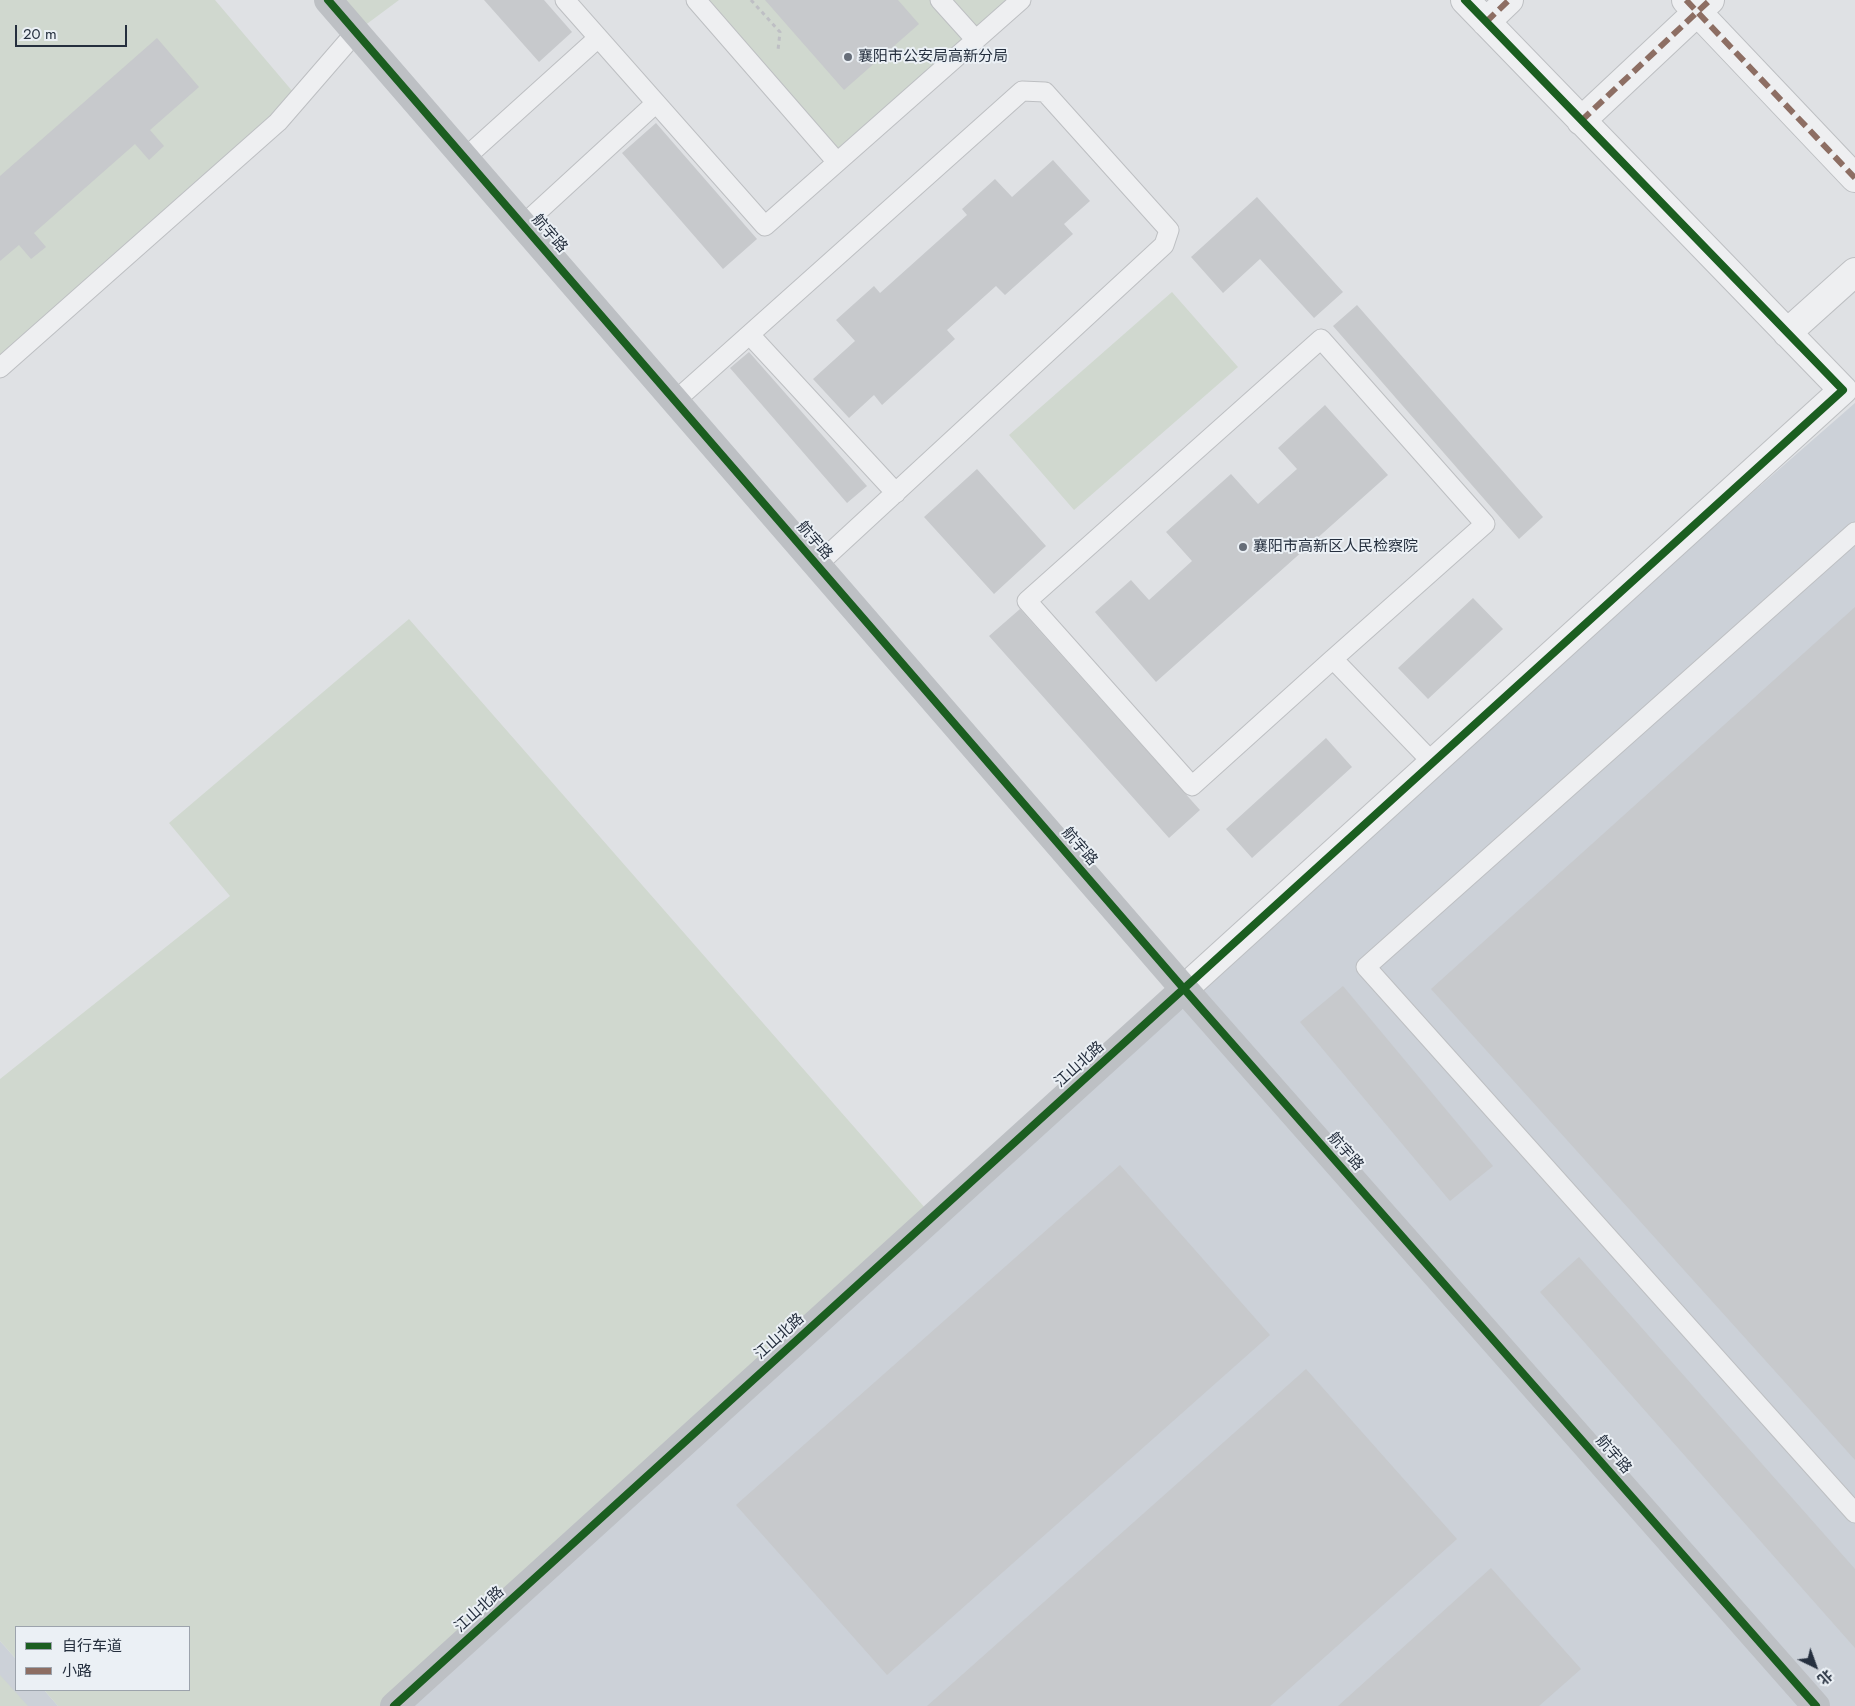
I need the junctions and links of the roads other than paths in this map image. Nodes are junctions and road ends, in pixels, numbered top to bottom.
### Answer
1 (328, 0) edge
2 (565, 0) edge
3 (696, 0) edge
4 (940, 0) edge
5 (1021, 0) edge
6 (1464, 0) edge
7 (1509, 0) edge
8 (1698, 4) edge
9 (1486, 22) junction
10 (356, 32) junction
11 (598, 38) junction
12 (976, 40) junction
13 (656, 103) junction
14 (1581, 121) junction
15 (465, 158) junction
16 (838, 162) junction
17 (1855, 178) edge
18 (523, 225) junction
19 (1855, 272) edge
20 (1787, 333) junction
21 (750, 334) junction
22 (0, 368) edge
23 (675, 401) junction
24 (896, 493) junction
25 (1855, 532) edge
26 (817, 565) junction
27 (1334, 659) junction
28 (1433, 763) junction
29 (1184, 989) junction
30 (1855, 1513) edge
31 (394, 1706) edge
32 (1816, 1706) edge

1 - 10 street, 航宇路
2 - 11 lane
3 - 16 lane
4 - 12 lane
5 - 12 lane
6 - 9 street
7 - 9 street
8 - 14 street
8 - 17 street
9 - 14 street
10 - 15 street, 航宇路
10 - 22 lane
11 - 13 lane
11 - 15 lane
12 - 16 lane
13 - 16 lane
13 - 18 lane
14 - 20 street
15 - 18 street, 航宇路
18 - 23 street, 航宇路
19 - 20 street
20 - 28 street
21 - 23 lane
21 - 24 lane
21 - 24 lane
23 - 26 street, 航宇路
24 - 26 lane
25 - 30 lane
26 - 29 street, 航宇路
27 - 27 lane
27 - 28 lane
28 - 29 street
29 - 31 street, 江山北路
29 - 32 street, 航宇路

